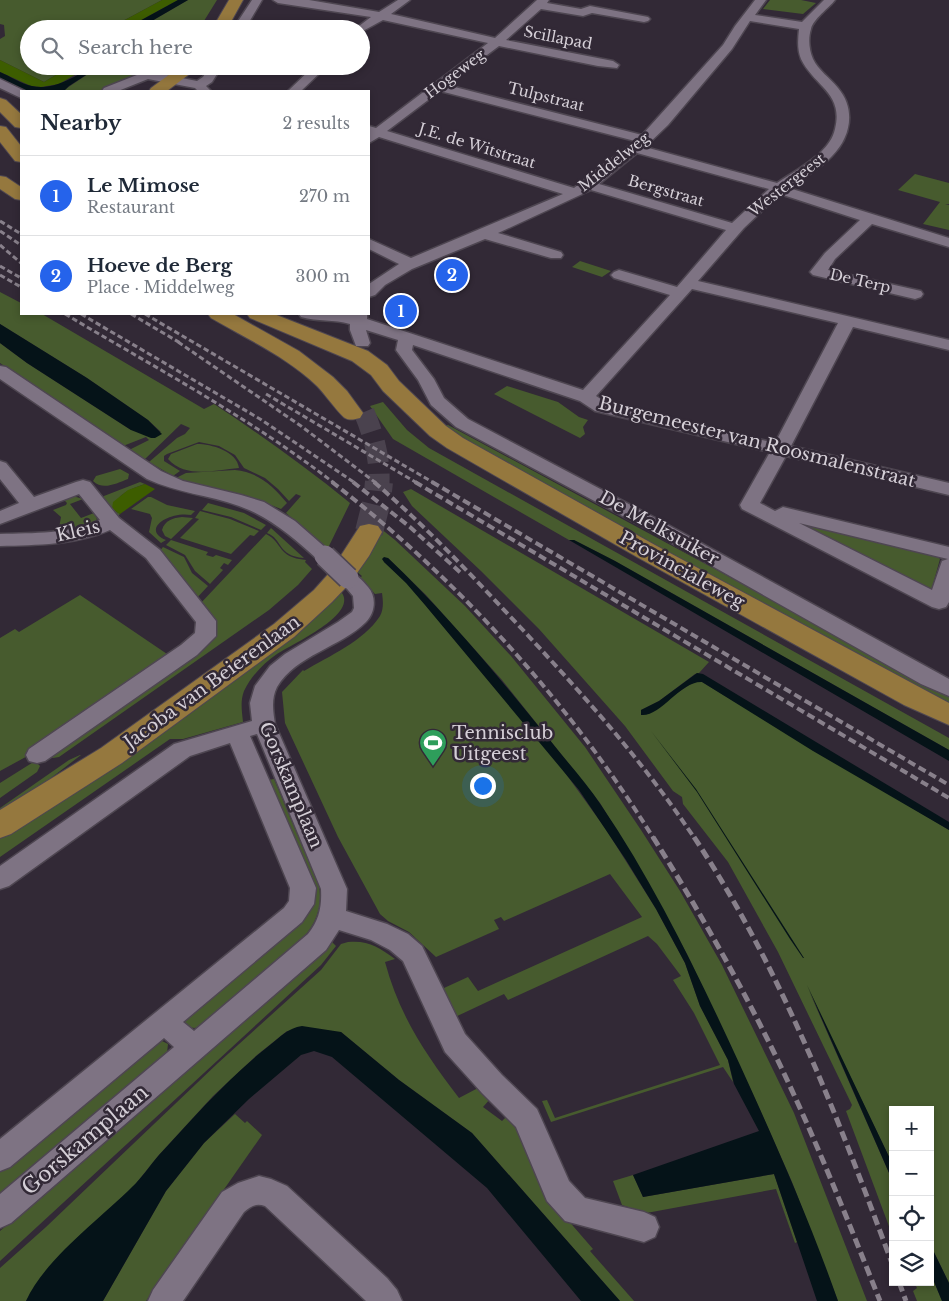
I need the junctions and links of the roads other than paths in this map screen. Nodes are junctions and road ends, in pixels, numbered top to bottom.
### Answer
1 (236, 0) edge
2 (257, 0) edge
3 (278, 0) edge
4 (405, 0) edge
5 (761, 0) edge
6 (830, 0) edge
7 (540, 3) edge
8 (382, 15) junction
9 (747, 17) junction
10 (644, 19) dead end
11 (224, 20) edge
12 (245, 20) edge
13 (370, 23) edge
14 (805, 26) junction
15 (497, 42) junction
16 (613, 65) dead end
17 (181, 75) edge
18 (210, 75) edge
19 (311, 75) edge
20 (175, 80) junction
21 (0, 84) edge
22 (439, 87) junction
23 (202, 88) edge
24 (110, 90) edge
25 (159, 90) edge
26 (295, 90) edge
27 (20, 94) edge
28 (0, 103) edge
29 (20, 122) edge
30 (372, 134) edge
31 (645, 140) junction
32 (634, 148) junction
33 (0, 181) edge
34 (779, 188) junction
35 (582, 189) junction
36 (20, 194) edge
37 (0, 195) edge
38 (20, 206) edge
39 (869, 219) junction
40 (734, 228) junction
41 (485, 234) junction
42 (370, 243) edge
43 (949, 243) edge
44 (556, 255) dead end
45 (412, 264) junction
46 (619, 274) dead end
47 (684, 288) junction
48 (370, 291) edge
49 (915, 294) dead end
50 (220, 315) edge
51 (235, 315) edge
52 (259, 315) edge
53 (306, 315) edge
54 (314, 315) edge
55 (352, 321) edge
56 (847, 322) junction
57 (407, 337) junction
58 (949, 345) edge
59 (0, 372) edge
60 (586, 397) junction
61 (422, 416) junction
62 (781, 448) junction
63 (0, 467) edge
64 (949, 489) edge
65 (749, 504) junction
66 (30, 505) junction
67 (0, 518) edge
68 (112, 522) junction
69 (364, 530) tunnel mouth
70 (0, 540) edge
71 (949, 553) edge
72 (949, 565) edge
73 (949, 688) edge
74 (949, 715) edge
75 (264, 724) junction
76 (237, 732) junction
77 (37, 755) dead end
78 (0, 826) edge
79 (0, 879) edge
80 (332, 918) junction
81 (164, 1022) junction
82 (194, 1048) junction
83 (0, 1157) edge
84 (0, 1213) edge
85 (644, 1227) dead end
86 (164, 1301) edge
87 (386, 1301) edge

1 - 11 main road
2 - 12 street
3 - 8 street, Scillapad
4 - 8 street
5 - 9 street, Middelweg
6 - 14 street
7 - 10 street, Hogeweg
7 - 15 street, Hogeweg
8 - 13 street
8 - 15 street, Scillapad
9 - 14 street
9 - 31 street, Middelweg
14 - 34 street, Westergeest
15 - 16 street, Scillapad
15 - 22 street, Hogeweg
17 - 20 main road
18 - 23 street
19 - 26 street
20 - 23 street
20 - 24 street
20 - 25 main road
21 - 27 street
22 - 30 street, Hogeweg
22 - 31 street, Tulpstraat
28 - 29 main road
30 - 35 street, J.E. de Witstraat
31 - 32 street, Middelweg
32 - 34 street
32 - 35 street, Middelweg
33 - 36 main road
34 - 39 street
34 - 40 street, Westergeest
35 - 40 street, Bergstraat
35 - 41 street, Middelweg
37 - 38 main road
39 - 43 street
39 - 49 street, De Terp
40 - 47 street, Westergeest
41 - 44 street
41 - 45 street, Middelweg
42 - 45 street
45 - 48 street, Middelweg
46 - 47 street
47 - 56 street
47 - 60 street, Westergeest
50 - 51 main road
52 - 61 main road, Provincialeweg
53 - 55 main road, Provincialeweg
54 - 55 street, Burgemeester van Roosmalenstraat
55 - 57 street, Burgemeester van Roosmalenstraat
55 - 61 main road, Provincialeweg
56 - 58 street
56 - 62 street
57 - 60 street, Burgemeester van Roosmalenstraat
57 - 73 street, De Melksuiker
59 - 75 street, Gorskamplaan, bridge
60 - 62 street, Burgemeester van Roosmalenstraat
61 - 74 main road, Provincialeweg
62 - 64 street, Burgemeester van Roosmalenstraat
62 - 65 street
63 - 66 street
65 - 71 street
65 - 72 street
66 - 67 street, Kleis
66 - 68 street, Kleis
68 - 70 street, Kleis
68 - 77 street
69 - 78 main road, Jacoba van Beierenlaan
75 - 76 street, Jacoba van Beierenlaan
75 - 80 street, Gorskamplaan
76 - 79 street, Jacoba van Beierenlaan
76 - 81 street, Gorskamplaan
80 - 82 street, Gorskamplaan
80 - 85 street
81 - 82 street
81 - 83 street, Gorskamplaan
82 - 84 street, Gorskamplaan
86 - 87 street

